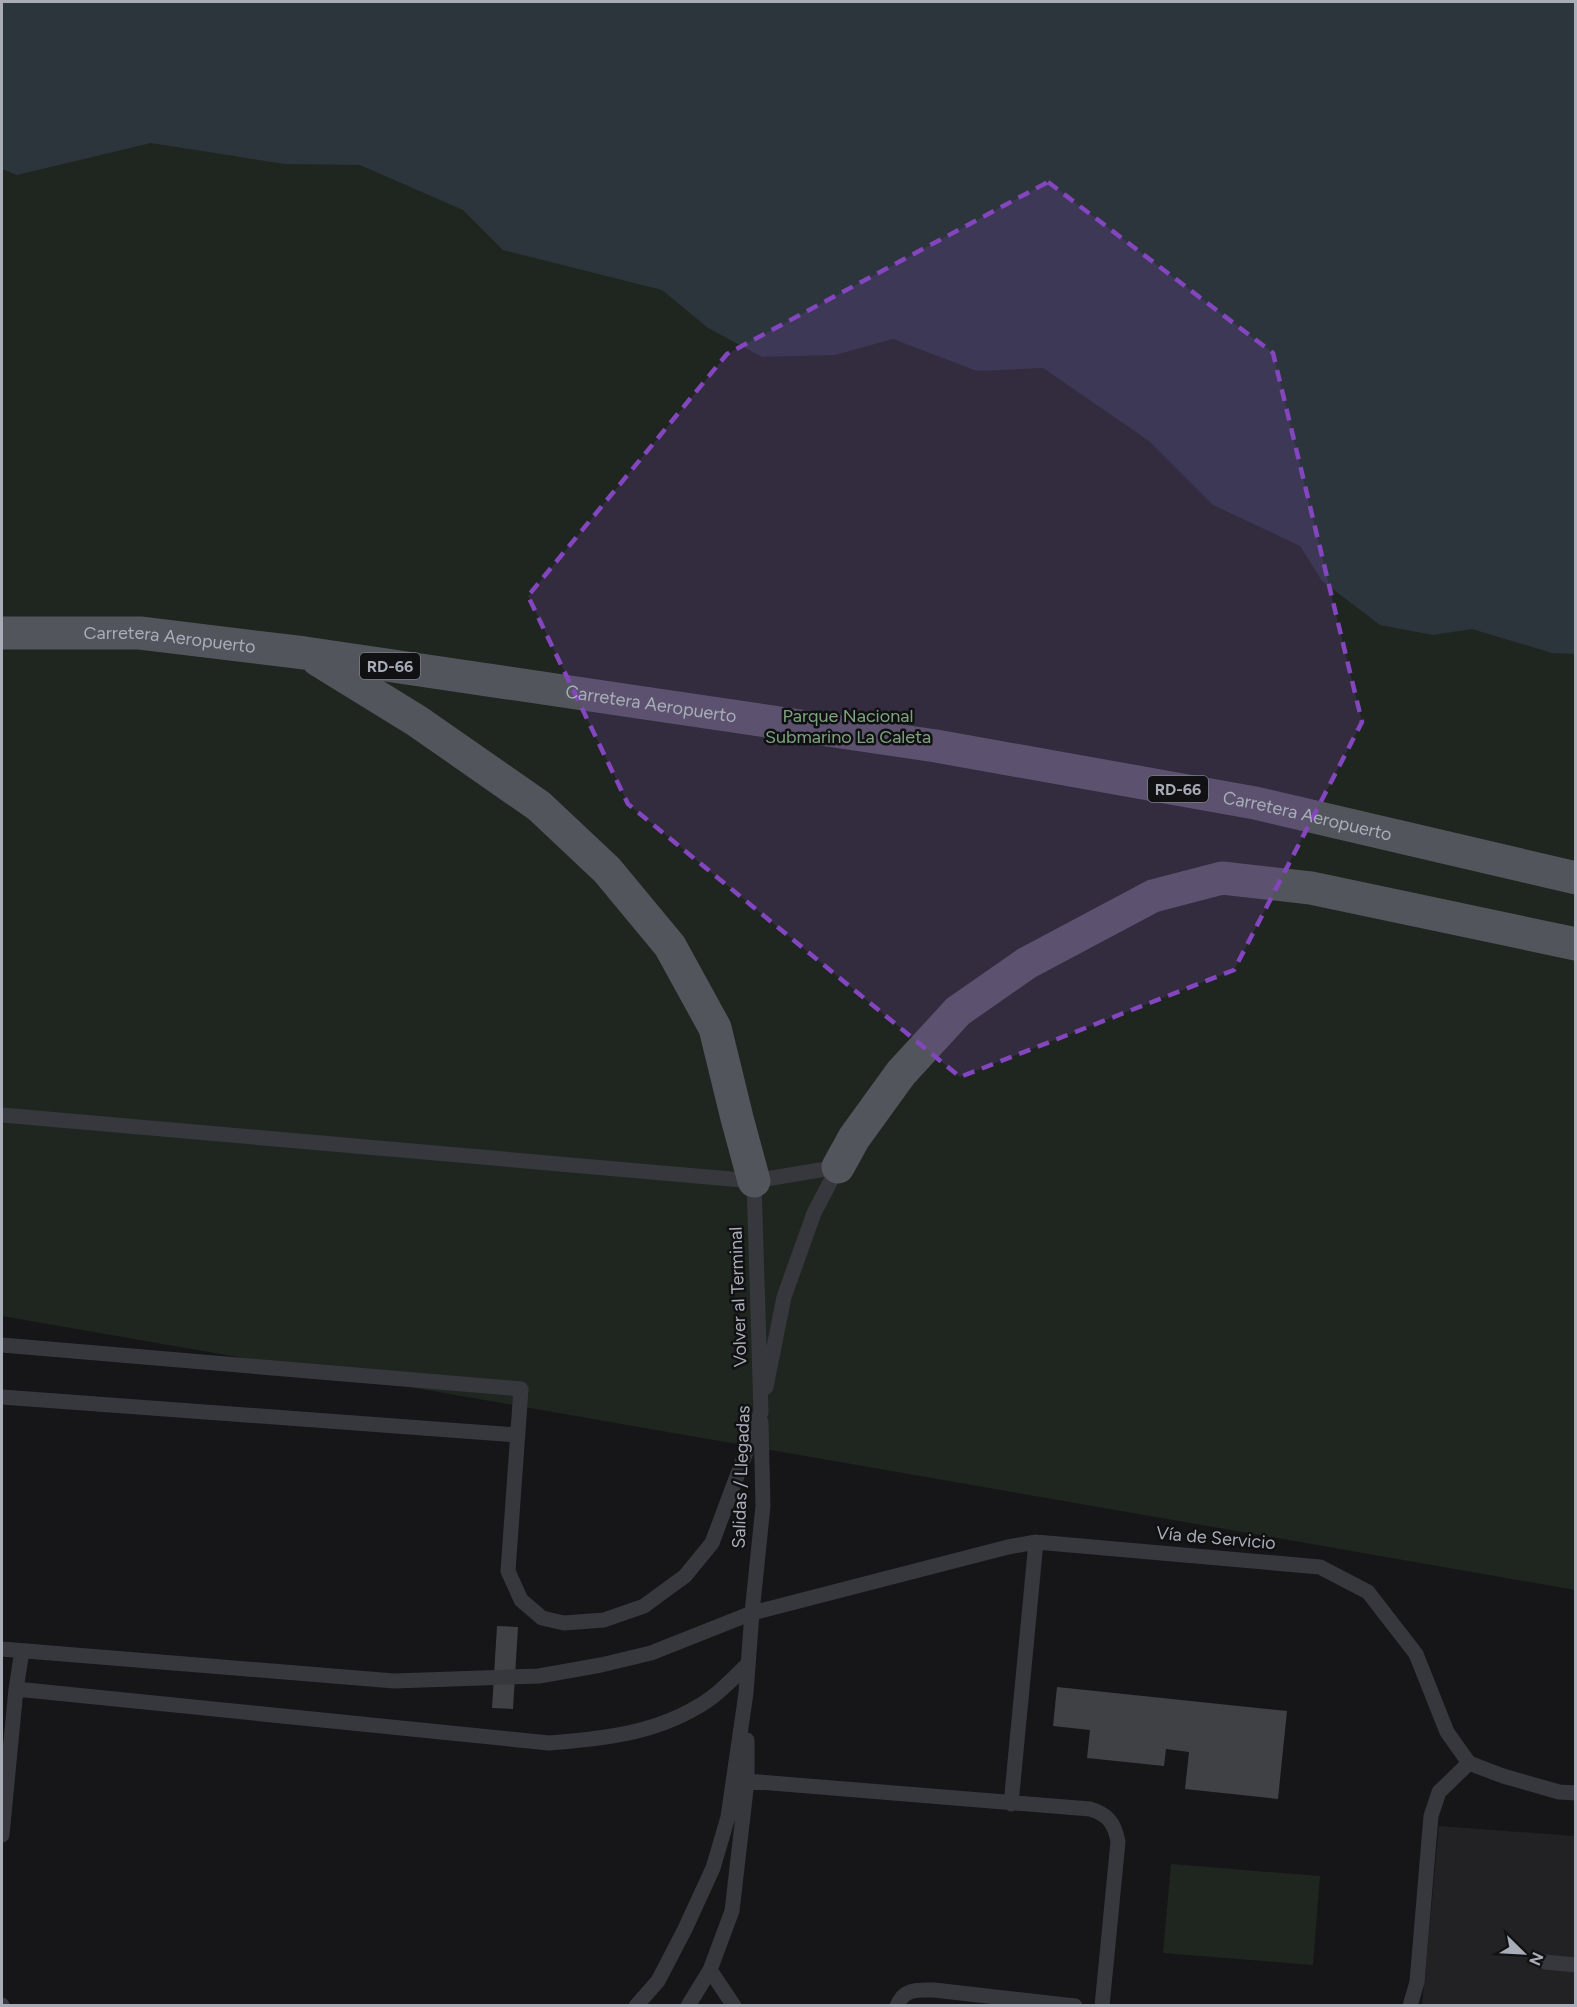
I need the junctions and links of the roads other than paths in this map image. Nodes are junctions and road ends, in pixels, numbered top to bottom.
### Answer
1 (2, 633) edge
2 (305, 653) junction
3 (1575, 878) edge
4 (1575, 944) edge
5 (2, 1115) edge
6 (838, 1167) junction
7 (754, 1181) junction
8 (2, 1345) edge
9 (2, 1397) edge
10 (761, 1412) junction
11 (518, 1436) junction
12 (1036, 1542) junction
13 (752, 1613) junction
14 (2, 1649) edge
15 (22, 1650) junction
16 (747, 1665) junction
17 (16, 1689) junction
18 (746, 1693) junction
19 (1469, 1763) junction
20 (747, 1781) junction
21 (1575, 1793) edge
22 (1011, 1804) junction
23 (2, 1834) edge
24 (1545, 1962) dead end
25 (1575, 1965) edge
26 (710, 1970) junction
27 (636, 2006) edge
28 (688, 2006) edge
29 (734, 2006) edge
30 (897, 2006) edge
31 (1075, 2006) edge
32 (1102, 2006) edge
33 (1410, 2006) edge

1 - 2 main road, Carretera Aeropuerto / RD-66
2 - 3 main road, Carretera Aeropuerto / RD-66
2 - 7 main road
4 - 6 main road
5 - 7 lane
6 - 7 lane
6 - 10 lane, Salidas / Llegadas
7 - 10 lane, Volver al Terminal
8 - 11 lane
9 - 11 lane
10 - 11 lane
10 - 13 lane, Salidas / Llegadas
12 - 13 lane, Vía de Servicio
12 - 19 lane, Vía de Servicio
12 - 22 lane
13 - 15 lane, Vía de Servicio
13 - 16 lane, Salidas / Llegadas
14 - 15 lane, Vía de Servicio
15 - 17 lane
16 - 17 lane
16 - 18 lane, Salidas / Llegadas
17 - 23 lane
18 - 20 lane, Salidas / Llegadas
18 - 27 lane, Salidas / Llegadas
19 - 21 lane
19 - 33 lane
20 - 22 lane
20 - 26 lane, Salidas / Llegadas
22 - 32 lane
24 - 25 lane
26 - 28 lane, Salidas / Llegadas
26 - 29 lane
30 - 31 lane

